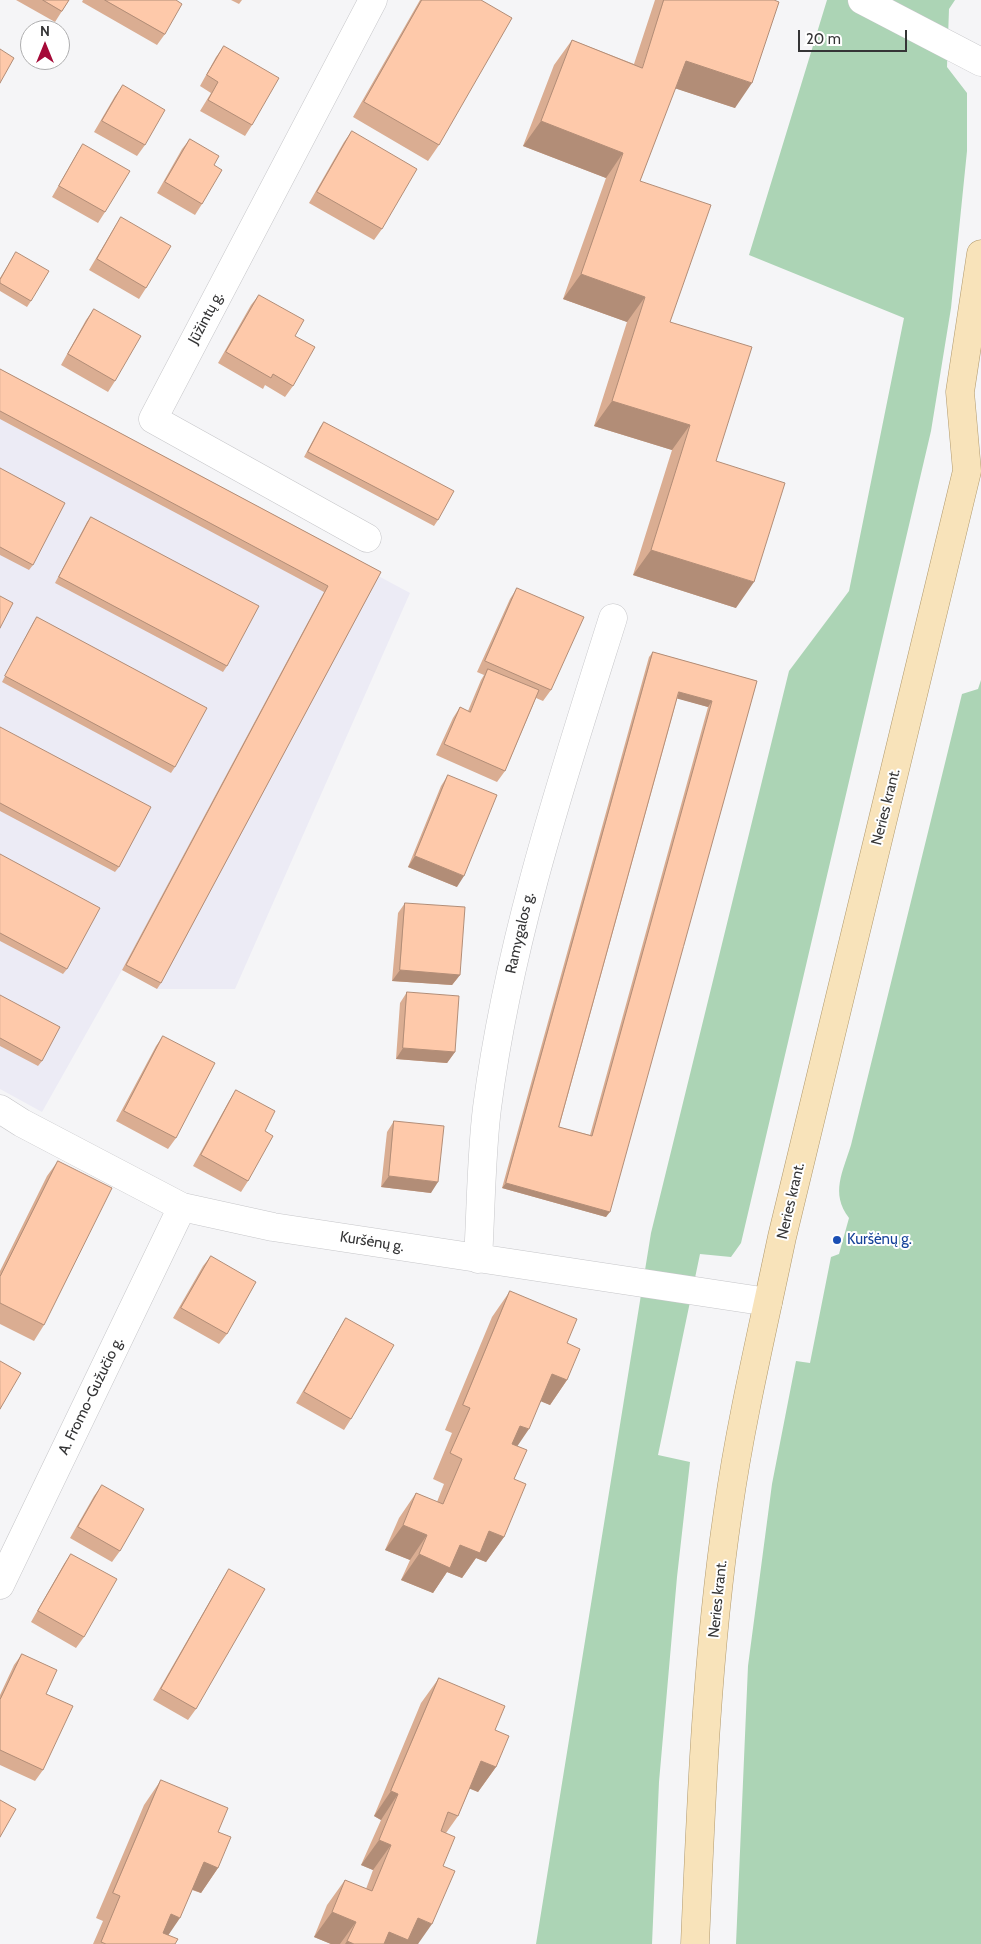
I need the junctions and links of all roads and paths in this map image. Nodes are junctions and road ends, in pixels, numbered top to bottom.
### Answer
1 (373, 0) edge
2 (862, 0) edge
3 (981, 62) edge
4 (981, 254) edge
5 (974, 461) edge
6 (367, 538) dead end
7 (613, 618) dead end
8 (0, 1109) edge
9 (182, 1207) junction
10 (478, 1259) junction
11 (768, 1302) junction
12 (0, 1586) edge
13 (695, 1944) edge

1 - 6 street, Jūžintų g.
2 - 3 street
4 - 5 main road, Neries krant.
5 - 11 main road, Neries krant.
7 - 10 street, Ramygalos g.
8 - 9 street, Kuršėnų g.
9 - 10 street, Kuršėnų g.
9 - 12 street, A. Fromo-Gužučio g.
10 - 11 street, Kuršėnų g.
11 - 13 main road, Neries krant.

